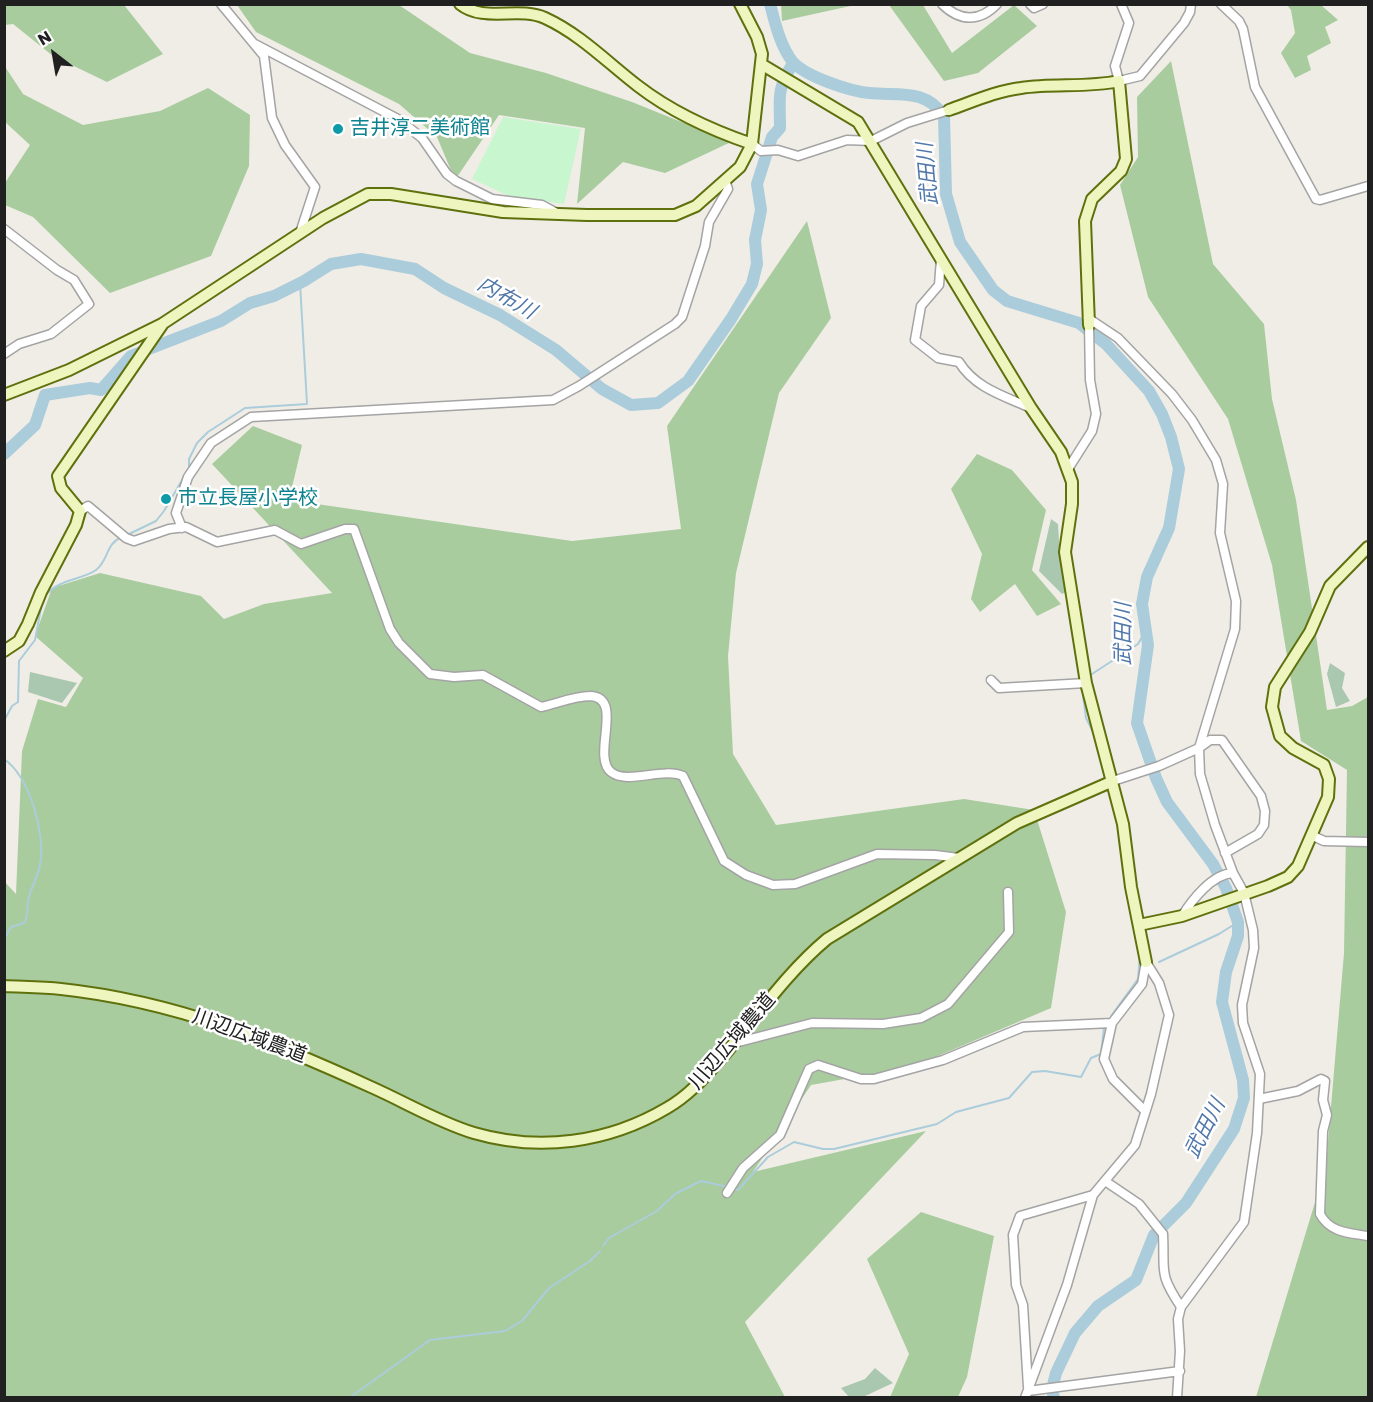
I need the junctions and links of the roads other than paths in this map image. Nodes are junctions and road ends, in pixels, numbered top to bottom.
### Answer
1 (221, 4) edge
2 (460, 4) edge
3 (740, 4) edge
4 (942, 4) edge
5 (997, 4) edge
6 (1030, 4) edge
7 (1043, 4) edge
8 (1121, 4) edge
9 (1191, 4) edge
10 (1221, 4) edge
11 (255, 44) junction
12 (765, 66) junction
13 (1119, 81) junction
14 (949, 110) joint
15 (871, 141) junction
16 (757, 147) junction
17 (725, 180) junction
18 (1368, 186) edge
19 (555, 212) junction
20 (4, 229) edge
21 (300, 233) junction
22 (941, 259) junction
23 (1088, 322) junction
24 (162, 324) junction
25 (4, 354) edge
26 (4, 395) edge
27 (1031, 408) junction
28 (1068, 469) junction
29 (80, 511) junction
30 (182, 528) junction
31 (1368, 547) edge
32 (4, 651) edge
33 (991, 680) dead end
34 (1086, 683) junction
35 (1200, 748) junction
36 (1113, 781) junction
37 (1311, 835) junction
38 (1368, 842) edge
39 (1225, 853) junction
40 (958, 858) junction
41 (1229, 873) junction
42 (1008, 892) dead end
43 (1241, 894) junction
44 (1182, 916) junction
45 (1139, 925) junction
46 (1146, 962) junction
47 (4, 986) edge
48 (1112, 1023) junction
49 (735, 1043) junction
50 (1259, 1099) junction
51 (1146, 1111) junction
52 (1105, 1181) junction
53 (727, 1193) dead end
54 (1093, 1195) junction
55 (1368, 1236) edge
56 (1181, 1307) junction
57 (1180, 1371) junction
58 (1027, 1394) edge
59 (1177, 1398) edge

1 - 11 street
2 - 16 street
3 - 12 street
4 - 5 street
6 - 7 street
8 - 13 street
9 - 13 street
10 - 18 street
11 - 19 street
11 - 21 street
12 - 15 street
12 - 16 street
13 - 14 street
13 - 23 street
14 - 15 street
15 - 16 street
15 - 22 street
16 - 17 street
17 - 19 street
17 - 30 street
19 - 21 street
20 - 25 street
21 - 24 street
22 - 27 street
22 - 27 street
23 - 28 street
23 - 35 street
24 - 26 street
24 - 29 street
27 - 28 street
28 - 34 street
29 - 30 street
29 - 32 street
30 - 40 street
31 - 37 street
33 - 34 street
34 - 36 street
35 - 36 street
35 - 39 street
35 - 39 street
36 - 40 street, 川辺広域農道
36 - 45 street
37 - 38 street
37 - 43 street
39 - 41 street
40 - 49 street, 川辺広域農道
41 - 43 street
41 - 44 street
42 - 49 street
43 - 44 street
43 - 50 street
44 - 45 street
45 - 46 street
46 - 48 street
46 - 51 street
47 - 49 street, 川辺広域農道
48 - 51 street
48 - 53 street
50 - 55 street
50 - 56 street
51 - 52 street
52 - 54 street
52 - 56 street
54 - 58 street
54 - 58 street
56 - 57 street
57 - 58 street
57 - 59 street

